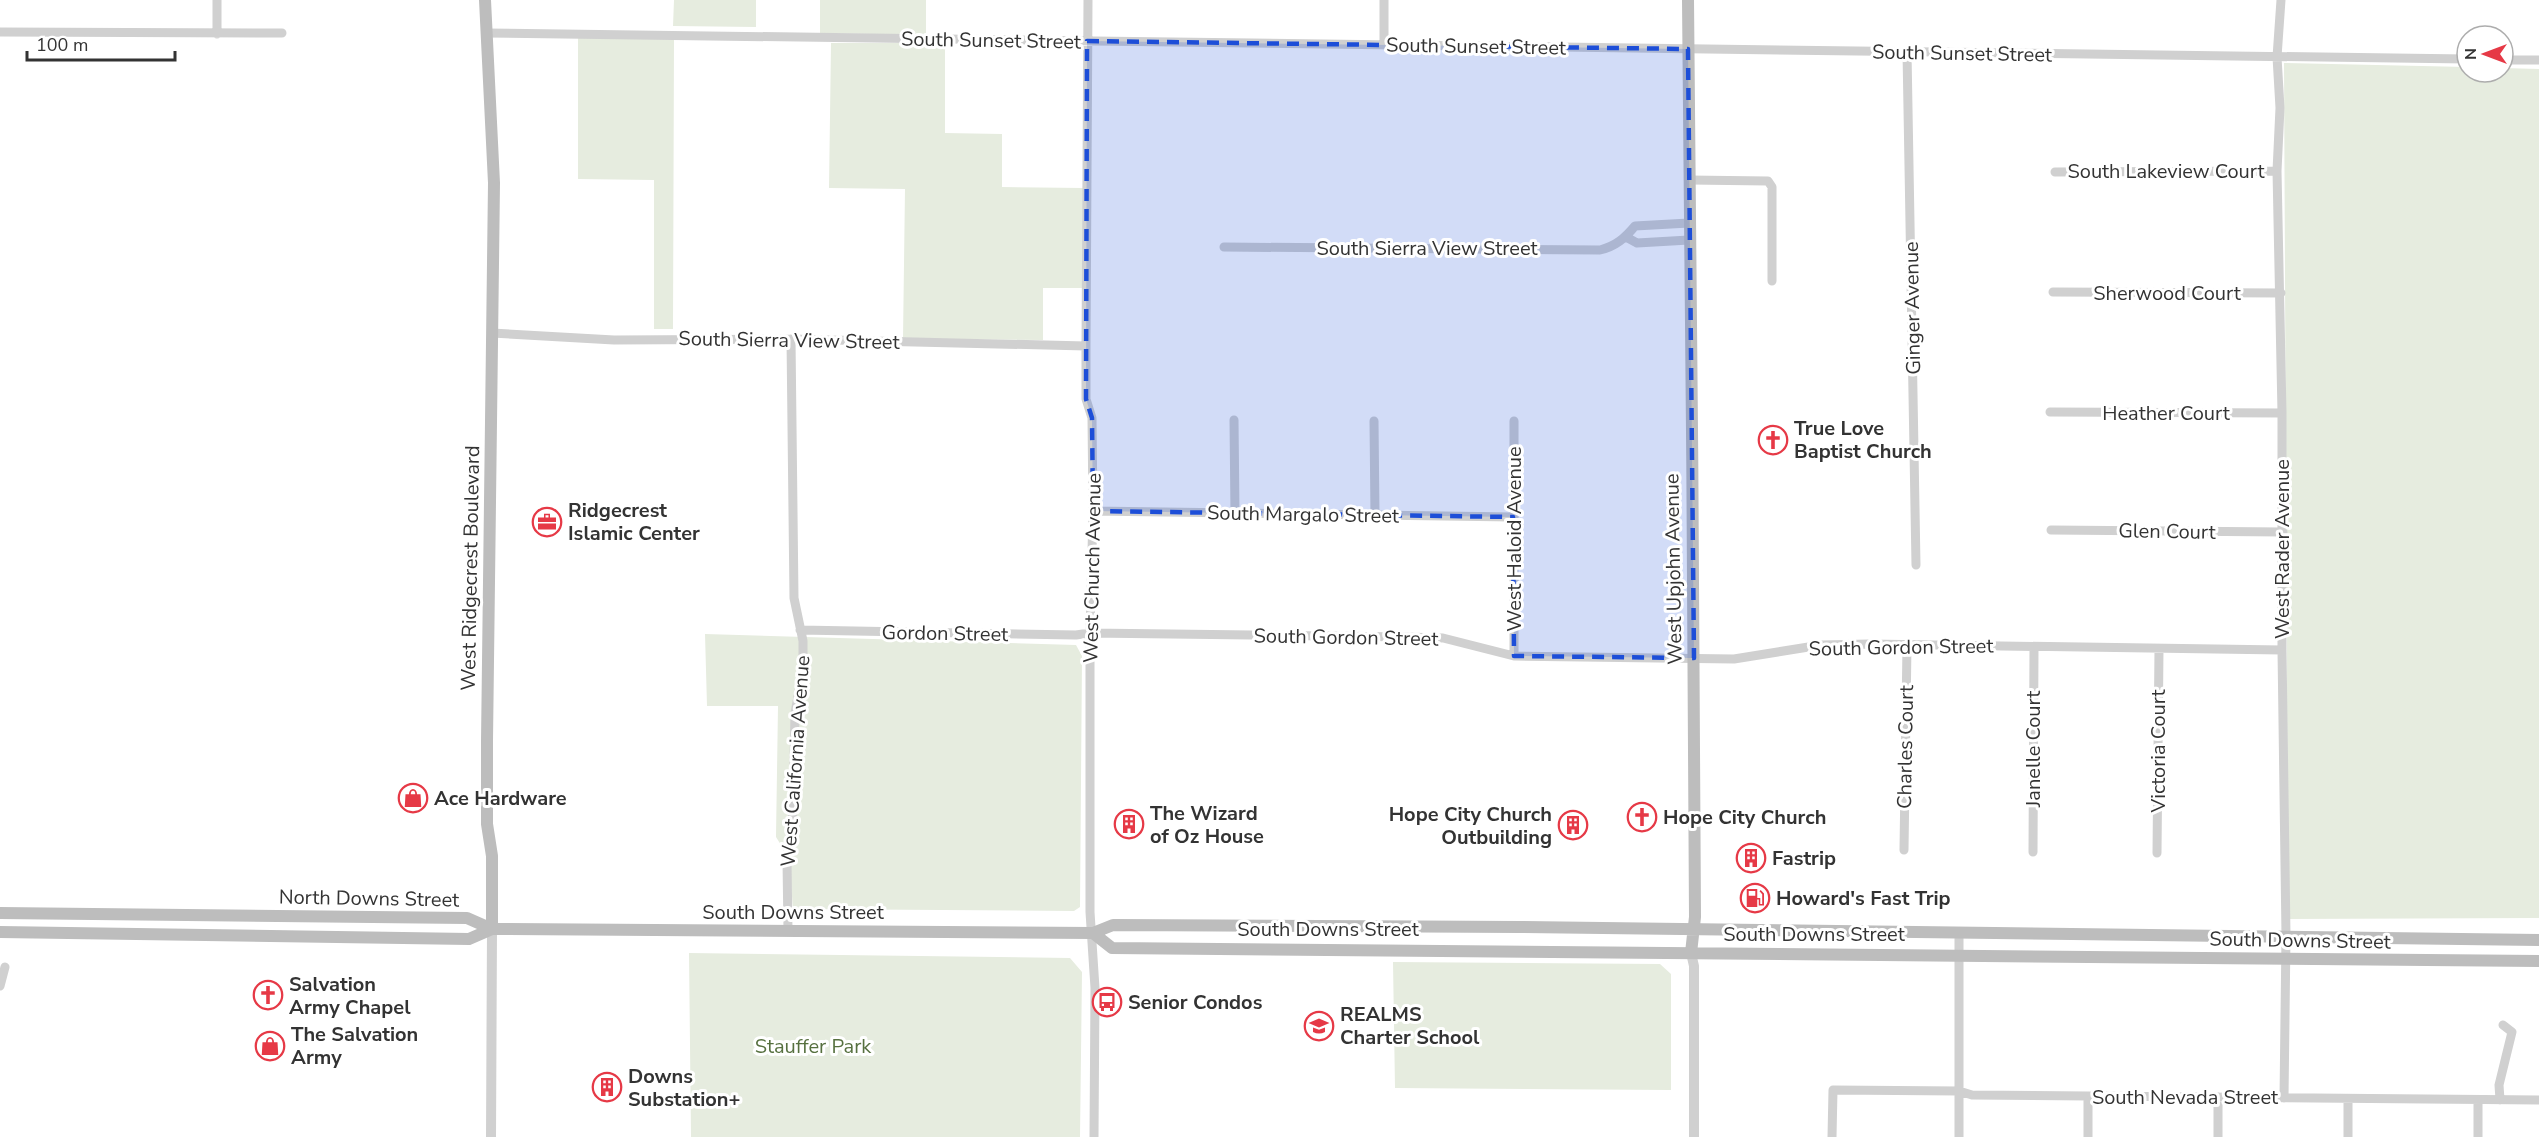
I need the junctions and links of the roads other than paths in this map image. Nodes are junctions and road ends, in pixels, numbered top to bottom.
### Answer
1 (217, 0) edge
2 (485, 0) edge
3 (1088, 0) edge
4 (1384, 0) edge
5 (1688, 0) edge
6 (2281, 0) edge
7 (0, 32) edge
8 (282, 33) dead end
9 (486, 33) junction
10 (217, 34) junction
11 (1087, 41) junction
12 (1384, 45) junction
13 (1688, 49) junction
14 (1907, 52) junction
15 (2277, 57) junction
16 (2455, 59) edge
17 (2515, 60) edge
18 (2539, 60) edge
19 (2277, 171) junction
20 (2055, 172) dead end
21 (1689, 180) junction
22 (1689, 223) junction
23 (1626, 237) junction
24 (1689, 240) junction
25 (1224, 247) dead end
26 (1772, 280) dead end
27 (2053, 292) dead end
28 (2281, 293) junction
29 (492, 333) junction
30 (791, 339) junction
31 (1086, 346) junction
32 (2050, 412) dead end
33 (2282, 413) junction
34 (1234, 420) dead end
35 (1374, 421) dead end
36 (1514, 421) dead end
37 (1093, 511) junction
38 (1235, 513) junction
39 (1375, 515) junction
40 (1513, 517) junction
41 (2051, 530) dead end
42 (2283, 532) junction
43 (1916, 565) dead end
44 (800, 630) junction
45 (1090, 633) junction
46 (1907, 645) junction
47 (2034, 647) junction
48 (2159, 649) junction
49 (2282, 650) junction
50 (1514, 656) junction
51 (1694, 658) junction
52 (1904, 850) dead end
53 (2033, 852) dead end
54 (2157, 853) dead end
55 (0, 913) edge
56 (492, 929) junction
57 (1693, 929) junction
58 (788, 931) junction
59 (0, 932) edge
60 (1093, 933) junction
61 (1959, 934) junction
62 (2286, 936) junction
63 (2539, 940) edge
64 (1691, 953) junction
65 (1959, 955) junction
66 (2286, 959) junction
67 (2539, 962) edge
68 (5, 967) dead end
69 (0, 986) edge
70 (2503, 1025) dead end
71 (1959, 1090) junction
72 (2088, 1096) junction
73 (2218, 1097) junction
74 (2284, 1098) junction
75 (2349, 1099) junction
76 (2478, 1100) junction
77 (2500, 1100) junction
78 (2539, 1100) edge
79 (491, 1137) edge
80 (1094, 1137) edge
81 (1694, 1137) edge
82 (1832, 1137) edge
83 (1959, 1137) edge
84 (2088, 1137) edge
85 (2218, 1137) edge
86 (2348, 1137) edge
87 (2478, 1137) edge

1 - 10 street
2 - 9 main road, West Ridgecrest Boulevard
3 - 11 street, West Church Avenue
4 - 12 street
5 - 13 main road, West Upjohn Avenue
6 - 15 street, West Rader Avenue
7 - 10 street
8 - 10 street
9 - 11 street, South Sunset Street
9 - 29 main road, West Ridgecrest Boulevard
11 - 12 street, South Sunset Street
11 - 31 street, West Church Avenue
12 - 13 street, South Sunset Street
13 - 14 street, South Sunset Street
13 - 21 main road, West Upjohn Avenue
14 - 15 street, South Sunset Street
14 - 43 street, Ginger Avenue
15 - 16 street, South Sunset Street
15 - 19 street, West Rader Avenue
17 - 18 street
19 - 20 street, South Lakeview Court
19 - 28 street, West Rader Avenue
21 - 22 main road, West Upjohn Avenue
21 - 26 street
22 - 23 street, South Sierra View Street
22 - 24 main road, West Upjohn Avenue
23 - 24 street
23 - 25 street, South Sierra View Street
24 - 51 main road, West Upjohn Avenue
27 - 28 street, Sherwood Court
28 - 33 street, West Rader Avenue
29 - 30 street, South Sierra View Street
29 - 56 main road, West Ridgecrest Boulevard
30 - 31 street, South Sierra View Street
30 - 44 street, West California Avenue
31 - 37 street, West Church Avenue
32 - 33 street, Heather Court
33 - 42 street, West Rader Avenue
34 - 38 street
35 - 39 street
36 - 40 street, West Haloid Avenue
37 - 38 street, South Margalo Street
37 - 45 street, West Church Avenue
38 - 39 street, South Margalo Street
39 - 40 street, South Margalo Street
40 - 50 street, West Haloid Avenue
41 - 42 street, Glen Court
42 - 49 street, West Rader Avenue
44 - 45 street, Gordon Street
44 - 58 street, West California Avenue
45 - 50 street, South Gordon Street
45 - 60 street, West Church Avenue
46 - 47 street, South Gordon Street
46 - 51 street, South Gordon Street
46 - 52 street, Charles Court
47 - 48 street, South Gordon Street
47 - 53 street, Janelle Court
48 - 49 street, South Gordon Street
48 - 54 street, Victoria Court
49 - 62 street, West Rader Avenue
50 - 51 street, South Gordon Street
51 - 57 main road, West Upjohn Avenue
55 - 56 main road, North Downs Street
56 - 58 main road, South Downs Street
56 - 59 main road, North Downs Street
56 - 79 street, West Ridgecrest Boulevard
57 - 60 main road, South Downs Street
57 - 61 main road, South Downs Street
57 - 64 main road, West Upjohn Avenue
58 - 60 main road, South Downs Street
60 - 64 main road, South Downs Street
60 - 80 street, West Church Avenue
61 - 62 main road, South Downs Street
61 - 65 street
62 - 63 main road, South Downs Street
62 - 66 street, West Rader Avenue
64 - 65 main road, South Downs Street
64 - 81 street, West Upjohn Avenue
65 - 66 main road, South Downs Street
65 - 71 street
66 - 67 main road, South Downs Street
66 - 74 street, West Rader Avenue
68 - 69 street
70 - 77 street
71 - 72 street, South Nevada Street
71 - 82 street, South Nevada Street
71 - 83 street
72 - 73 street, South Nevada Street
72 - 84 street
73 - 74 street, South Nevada Street
73 - 85 street
74 - 75 street, South Nevada Street
75 - 76 street, South Nevada Street
75 - 86 street
76 - 77 street, South Nevada Street
76 - 87 street
77 - 78 street, South Nevada Street

